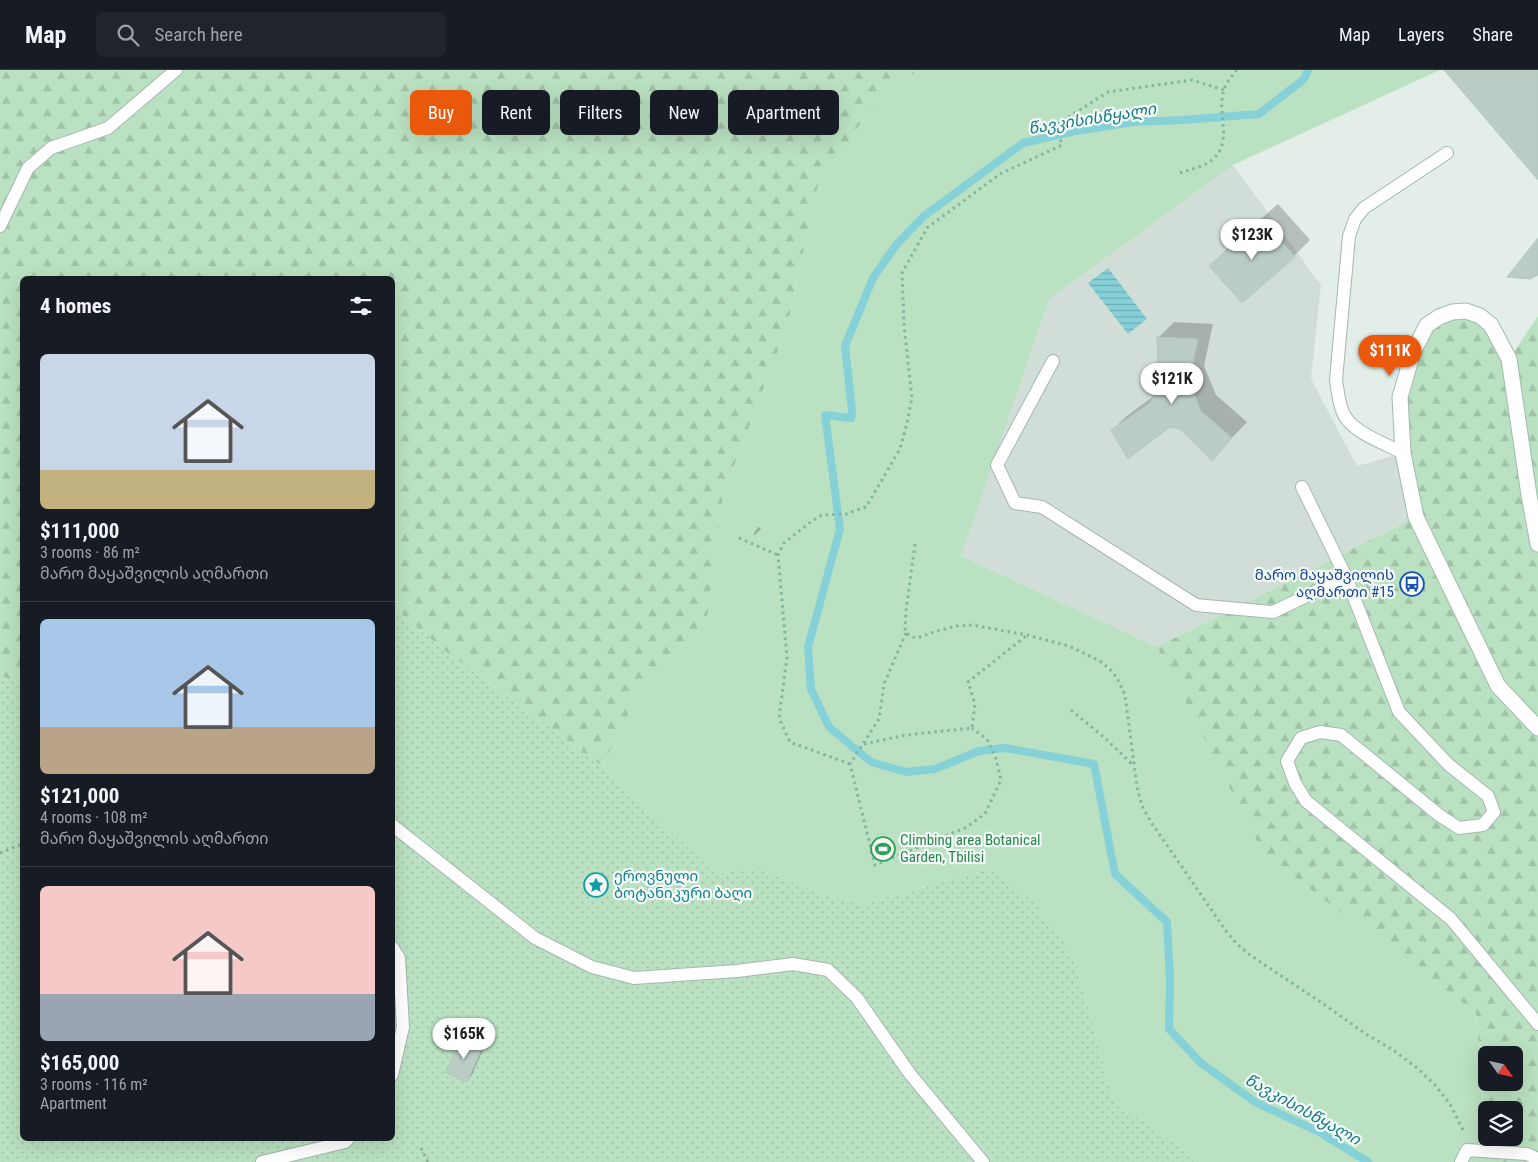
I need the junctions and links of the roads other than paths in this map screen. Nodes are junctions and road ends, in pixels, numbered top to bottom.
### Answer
1 (176, 70) edge
2 (1447, 153) dead end
3 (0, 226) edge
4 (1053, 361) dead end
5 (1403, 453) junction
6 (1302, 487) dead end
7 (1538, 544) edge
8 (1346, 577) junction
9 (1538, 728) edge
10 (395, 827) edge
11 (395, 952) edge
12 (1538, 1024) edge
13 (395, 1062) edge
14 (347, 1141) edge
15 (1506, 1157) edge
16 (1538, 1159) edge
17 (262, 1162) edge
18 (983, 1162) edge
19 (1461, 1162) edge

1 - 3 lane
2 - 5 lane
4 - 8 lane
5 - 7 main road
5 - 9 main road
6 - 8 lane
8 - 12 lane
10 - 18 lane
11 - 13 lane
14 - 17 lane
15 - 16 lane
15 - 19 lane

